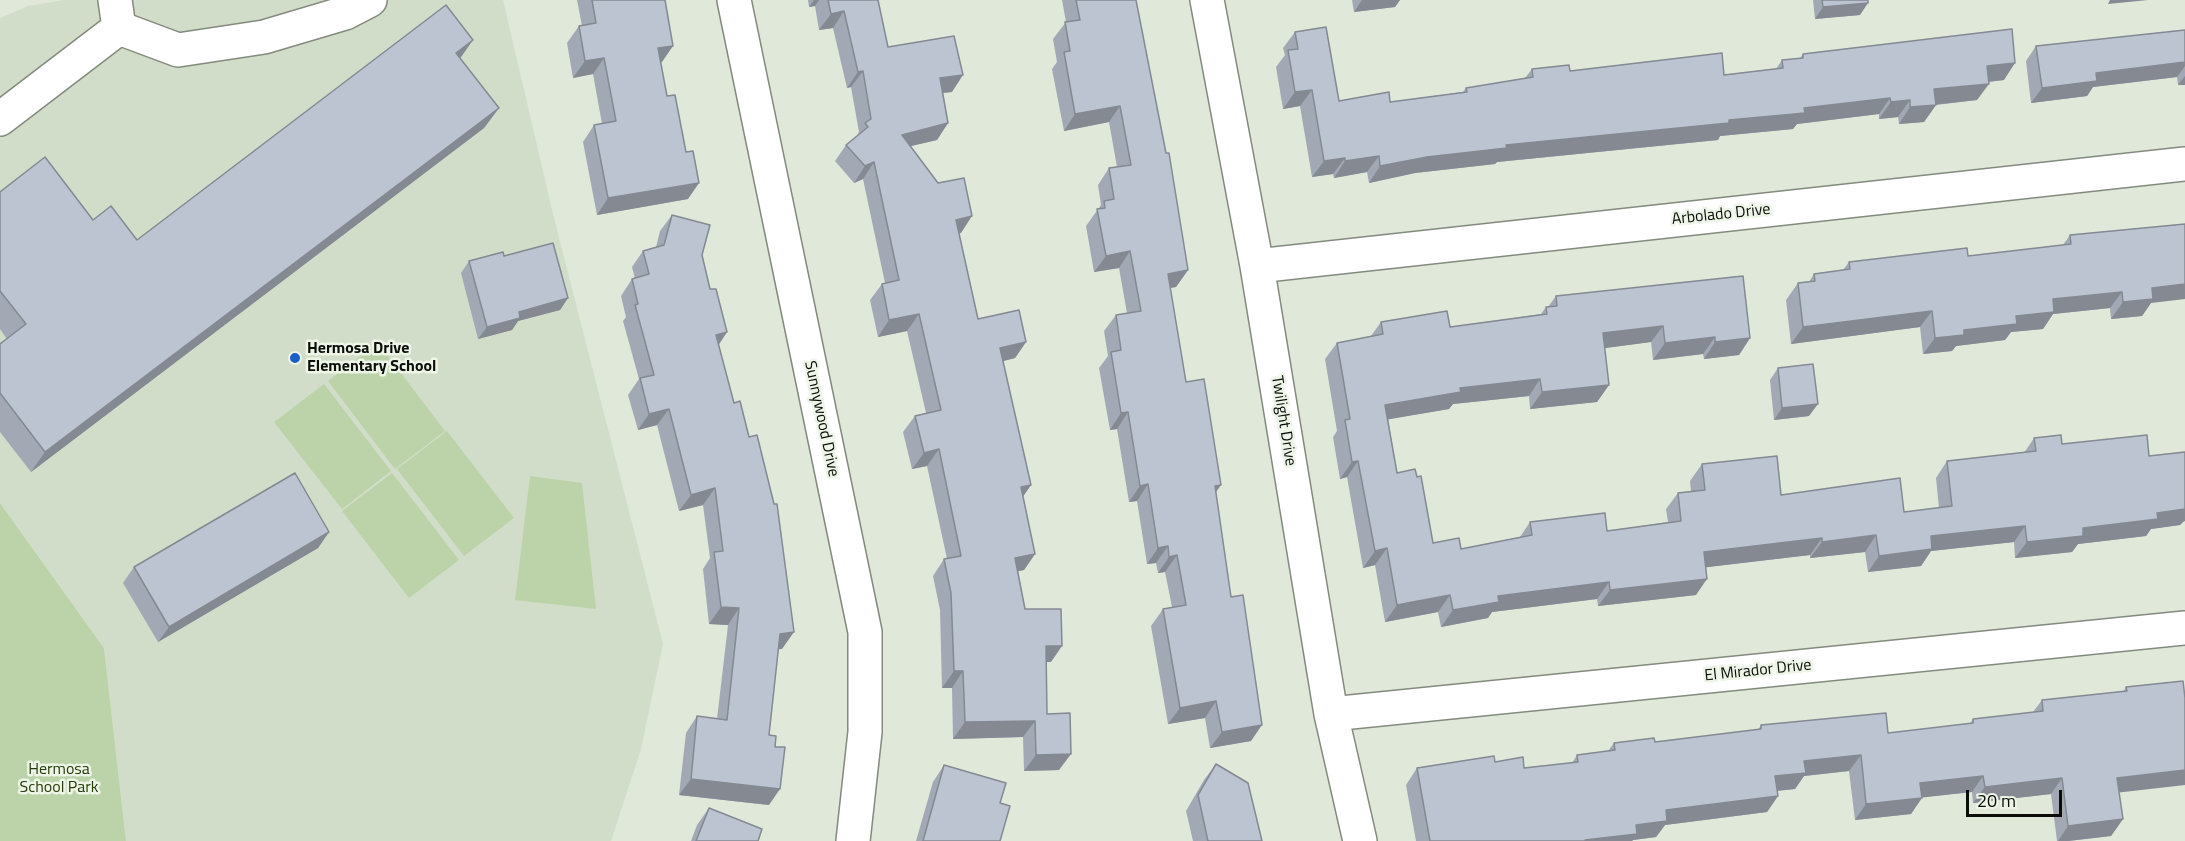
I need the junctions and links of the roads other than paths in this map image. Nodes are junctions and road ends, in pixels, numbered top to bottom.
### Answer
1 (370, 0) edge
2 (734, 0) edge
3 (1207, 0) edge
4 (116, 14) edge
5 (0, 119) edge
6 (2185, 164) edge
7 (1257, 266) junction
8 (2185, 628) edge
9 (1331, 714) junction
10 (853, 841) edge
11 (1360, 841) edge

1 - 4 street
2 - 10 street, Sunnywood Drive
3 - 7 street, Twilight Drive
4 - 5 street
6 - 7 street, Arbolado Drive
7 - 9 street, Twilight Drive
8 - 9 street, El Mirador Drive
9 - 11 street, Twilight Drive

